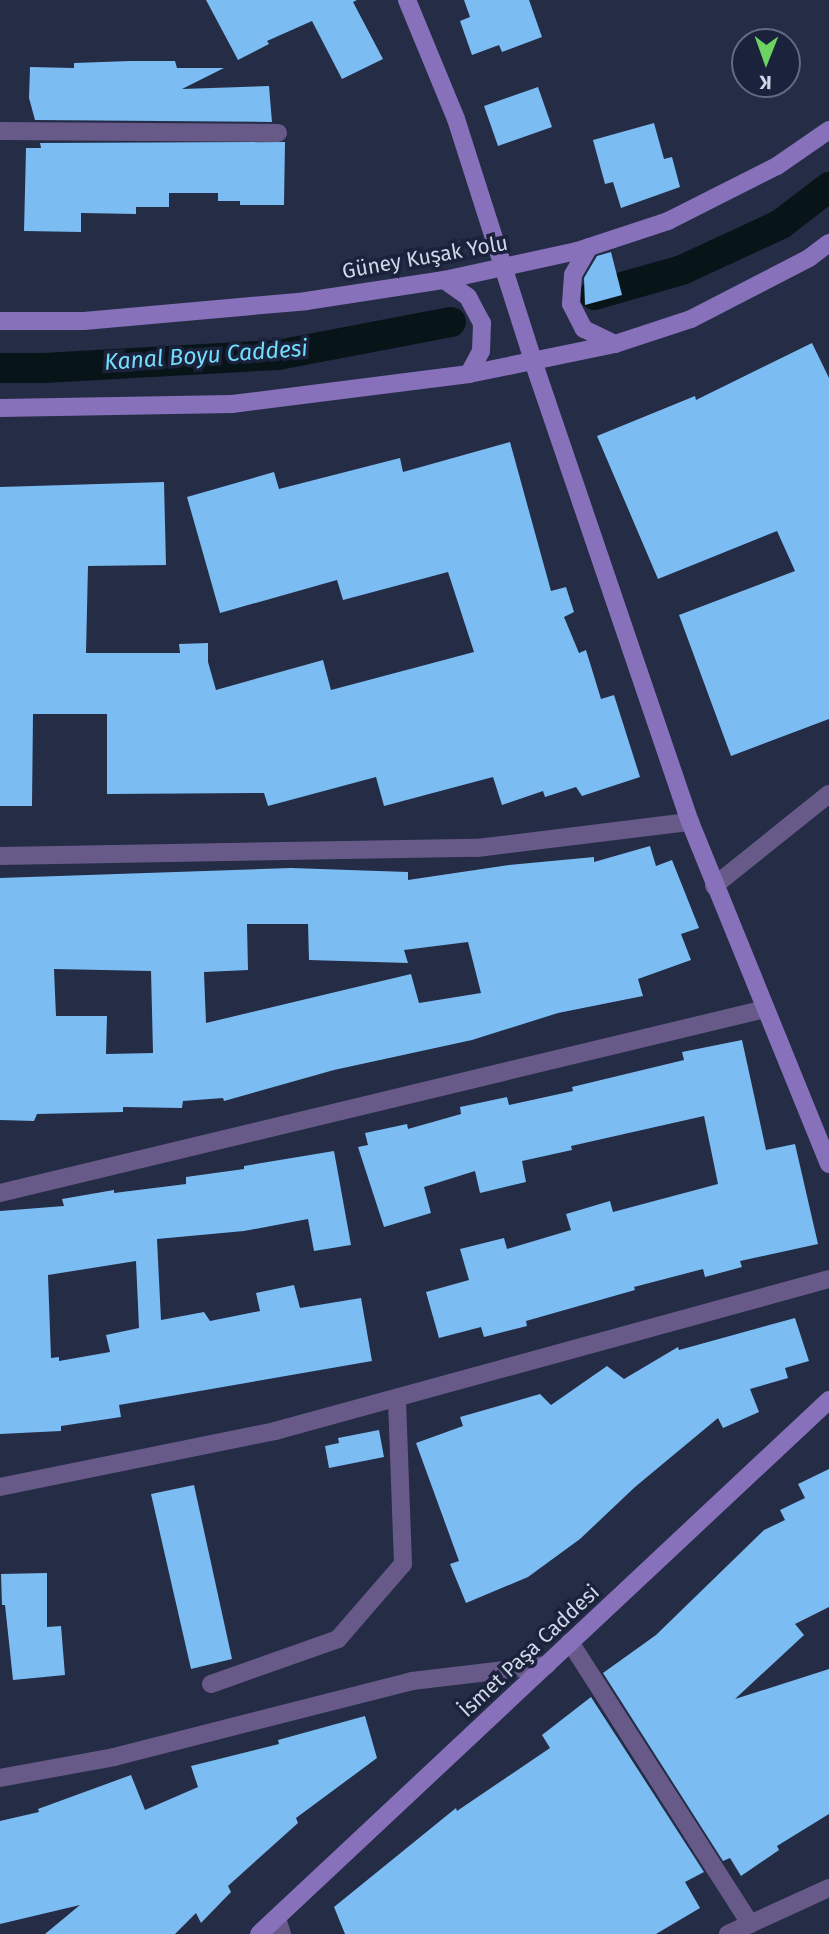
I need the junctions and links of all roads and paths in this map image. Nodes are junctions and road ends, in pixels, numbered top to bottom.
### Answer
1 (407, 0) edge
2 (829, 130) edge
3 (0, 131) edge
4 (278, 133) dead end
5 (829, 243) edge
6 (589, 247) junction
7 (506, 267) junction
8 (444, 280) junction
9 (0, 321) edge
10 (615, 344) junction
11 (533, 361) junction
12 (469, 374) junction
13 (0, 408) edge
14 (829, 794) edge
15 (690, 822) junction
16 (0, 856) edge
17 (714, 886) junction
18 (765, 1009) junction
19 (829, 1164) edge
20 (0, 1193) edge
21 (829, 1279) edge
22 (397, 1398) junction
23 (829, 1400) edge
24 (0, 1487) edge
25 (570, 1642) junction
26 (547, 1665) junction
27 (211, 1684) dead end
28 (0, 1778) edge
29 (829, 1888) edge
30 (750, 1924) junction
31 (279, 1926) edge
32 (259, 1934) edge
33 (728, 1934) edge

1 - 7 main road
2 - 6 main road, Güney Kuşak Yolu
3 - 4 street
5 - 10 main road
6 - 7 main road, Güney Kuşak Yolu
6 - 10 main road
7 - 8 main road, Güney Kuşak Yolu
7 - 11 main road
8 - 9 main road, Güney Kuşak Yolu
8 - 12 main road
10 - 11 main road
11 - 12 main road
11 - 15 main road
12 - 13 main road
14 - 17 street
15 - 16 street
15 - 17 main road
17 - 18 main road
18 - 19 main road
18 - 20 street
21 - 22 street
22 - 24 street
22 - 27 street
23 - 25 main road, İsmet Paşa Caddesi
25 - 26 main road, İsmet Paşa Caddesi
25 - 30 street
26 - 28 street
26 - 31 main road, İsmet Paşa Caddesi
29 - 30 street
30 - 33 street
31 - 32 main road, İsmet Paşa Caddesi

